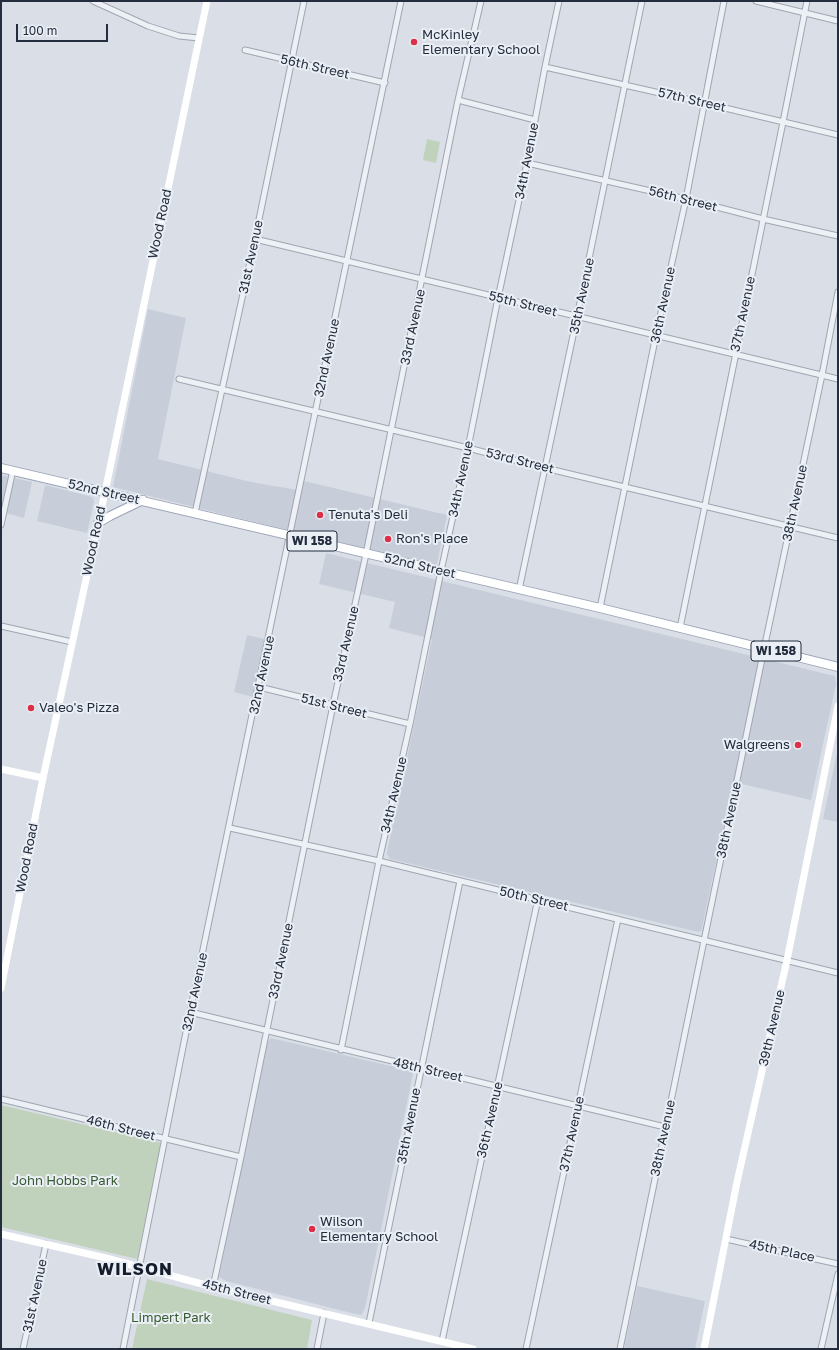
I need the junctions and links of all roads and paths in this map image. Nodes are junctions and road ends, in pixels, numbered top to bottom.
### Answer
1 (93, 1) edge
2 (206, 1) edge
3 (304, 1) edge
4 (401, 1) edge
5 (481, 1) edge
6 (559, 1) edge
7 (642, 1) edge
8 (724, 1) edge
9 (756, 1) edge
10 (807, 1) edge
11 (804, 13) junction
12 (838, 21) edge
13 (199, 38) junction
14 (245, 50) dead end
15 (291, 61) junction
16 (545, 67) junction
17 (385, 83) junction
18 (625, 85) junction
19 (458, 100) junction
20 (704, 103) junction
21 (535, 120) junction
22 (783, 122) junction
23 (838, 135) edge
24 (527, 163) junction
25 (605, 181) junction
26 (686, 199) junction
27 (763, 219) junction
28 (838, 236) edge
29 (254, 239) junction
30 (347, 261) junction
31 (423, 280) junction
32 (838, 292) edge
33 (498, 298) junction
34 (577, 317) junction
35 (656, 335) junction
36 (735, 354) junction
37 (822, 375) junction
38 (179, 379) dead end
39 (838, 379) edge
40 (222, 390) junction
41 (316, 412) junction
42 (391, 430) junction
43 (468, 448) junction
44 (1, 468) edge
45 (545, 468) junction
46 (13, 470) junction
47 (625, 487) junction
48 (105, 492) junction
49 (143, 500) junction
50 (705, 505) junction
51 (195, 513) junction
52 (98, 523) junction
53 (1, 525) edge
54 (790, 526) junction
55 (291, 536) junction
56 (838, 538) edge
57 (366, 554) junction
58 (441, 571) junction
59 (519, 590) junction
60 (600, 608) junction
61 (1, 626) edge
62 (680, 628) junction
63 (72, 642) junction
64 (764, 649) junction
65 (838, 667) edge
66 (259, 687) junction
67 (332, 705) junction
68 (838, 706) edge
69 (410, 724) junction
70 (1, 769) edge
71 (43, 778) junction
72 (230, 828) junction
73 (305, 844) junction
74 (379, 860) junction
75 (460, 881) junction
76 (538, 899) junction
77 (618, 919) junction
78 (704, 940) junction
79 (787, 960) junction
80 (3, 968) edge
81 (838, 973) edge
82 (1, 988) edge
83 (190, 1012) junction
84 (266, 1031) junction
85 (341, 1050) junction
86 (421, 1069) junction
87 (498, 1087) junction
88 (1, 1099) edge
89 (578, 1106) junction
90 (665, 1127) junction
91 (165, 1139) junction
92 (241, 1157) junction
93 (1, 1234) edge
94 (726, 1239) junction
95 (46, 1244) junction
96 (838, 1264) edge
97 (139, 1267) junction
98 (838, 1274) edge
99 (213, 1287) junction
100 (324, 1313) junction
101 (369, 1323) junction
102 (442, 1342) junction
103 (23, 1349) edge
104 (122, 1349) edge
105 (317, 1349) edge
106 (473, 1349) edge
107 (526, 1349) edge
108 (620, 1349) edge
109 (704, 1349) edge
110 (821, 1349) edge

1 - 13 street
2 - 13 street, Wood Road
3 - 15 street, 31st Avenue
4 - 17 street, 32nd Avenue
5 - 19 street, 33rd Avenue
6 - 16 street, 34th Avenue
7 - 18 street, 35th Avenue
8 - 20 street, 36th Avenue
9 - 11 street
10 - 11 street, 37th Avenue
11 - 12 street
11 - 22 street, 37th Avenue
13 - 48 street, Wood Road
14 - 15 street, 56th Street
15 - 17 street, 56th Street
15 - 29 street, 31st Avenue
16 - 18 street, 57th Street
16 - 21 street, 34th Avenue
17 - 30 street, 32nd Avenue
18 - 20 street, 57th Street
18 - 25 street, 35th Avenue
19 - 21 street
19 - 31 street, 33rd Avenue
20 - 22 street, 57th Street
20 - 26 street, 36th Avenue
21 - 24 street, 34th Avenue
22 - 23 street, 57th Street
22 - 27 street, 37th Avenue
24 - 25 street, 56th Street
24 - 33 street, 34th Avenue
25 - 26 street, 56th Street
25 - 34 street, 35th Avenue
26 - 27 street, 56th Street
26 - 35 street, 36th Avenue
27 - 28 street, 56th Street
27 - 36 street, 37th Avenue
29 - 30 street, 55th Street
29 - 40 street, 31st Avenue
30 - 31 street, 55th Street
30 - 41 street, 32nd Avenue
31 - 33 street, 55th Street
31 - 42 street, 33rd Avenue
32 - 37 street, 38th Avenue
33 - 34 street, 55th Street
33 - 43 street, 34th Avenue
34 - 35 street, 55th Street
34 - 45 street, 35th Avenue
35 - 36 street, 55th Street
35 - 47 street, 36th Avenue
36 - 37 street, 55th Street
36 - 50 street, 37th Avenue
37 - 39 street, 55th Street
37 - 54 street, 38th Avenue
38 - 40 street, 53rd Street
40 - 41 street, 53rd Street
40 - 51 street, 31st Avenue
41 - 42 street, 53rd Street
41 - 55 street, 32nd Avenue
42 - 43 street, 53rd Street
42 - 57 street, 33rd Avenue
43 - 45 street, 53rd Street
43 - 58 street, 34th Avenue
44 - 46 main road, 52nd Street / WI 158
45 - 47 street, 53rd Street
45 - 59 street, 35th Avenue
46 - 48 main road, 52nd Street / WI 158
46 - 53 street
47 - 50 street, 53rd Street
47 - 60 street, 36th Avenue
48 - 49 main road, 52nd Street / WI 158
48 - 52 street, Wood Road
49 - 51 main road, 52nd Street / WI 158
49 - 52 main road
50 - 54 street, 53rd Street
50 - 62 street, 37th Avenue
51 - 55 main road, 52nd Street / WI 158
52 - 63 street, Wood Road
54 - 56 street, 53rd Street
54 - 64 street, 38th Avenue
55 - 57 main road, 52nd Street / WI 158
55 - 66 street, 32nd Avenue
57 - 58 main road, 52nd Street / WI 158
57 - 67 street, 33rd Avenue
58 - 59 main road, 52nd Street / WI 158
58 - 69 street, 34th Avenue
59 - 60 main road, 52nd Street / WI 158
60 - 62 main road, 52nd Street / WI 158
61 - 63 street
62 - 64 main road, 52nd Street / WI 158
63 - 71 street, Wood Road
64 - 65 main road, 52nd Street / WI 158
64 - 78 street, 38th Avenue
66 - 67 street, 51st Street
66 - 72 street, 32nd Avenue
67 - 69 street, 51st Street
67 - 73 street, 33rd Avenue
68 - 79 street, 39th Avenue
69 - 74 street, 34th Avenue
70 - 71 street
71 - 80 street, Wood Road
72 - 73 street, 50th Street
72 - 83 street, 32nd Avenue
73 - 74 street, 50th Street
73 - 84 street, 33rd Avenue
74 - 75 street, 50th Street
74 - 85 street, 34th Avenue
75 - 76 street, 50th Street
75 - 86 street, 35th Avenue
76 - 77 street, 50th Street
76 - 87 street, 36th Avenue
77 - 78 street, 50th Street
77 - 89 street, 37th Avenue
78 - 79 street, 50th Street
78 - 90 street, 38th Avenue
79 - 81 street, 50th Street
79 - 94 street, 39th Avenue
80 - 82 street, Wood Road
83 - 84 street, 48th Street
83 - 91 street, 32nd Avenue
84 - 85 street, 48th Street
84 - 92 street, 33rd Avenue
85 - 86 street, 48th Street
86 - 87 street, 48th Street
86 - 101 street, 35th Avenue
87 - 89 street, 48th Street
87 - 102 street, 36th Avenue
88 - 91 street, 46th Street
89 - 90 street, 48th Street
89 - 107 street, 37th Avenue
90 - 108 street, 38th Avenue
91 - 92 street, 46th Street
91 - 97 street, 32nd Avenue
92 - 99 street, 33rd Avenue
93 - 95 street, 45th Street
94 - 96 street, 45th Place
94 - 109 street, 39th Avenue
95 - 97 street, 45th Street
95 - 103 street, 31st Avenue
97 - 99 street, 45th Street
97 - 104 street, 32nd Avenue
98 - 110 street
99 - 100 street, 45th Street
100 - 101 street, 45th Street
100 - 105 street
101 - 102 street, 45th Street
102 - 106 street, 45th Street

